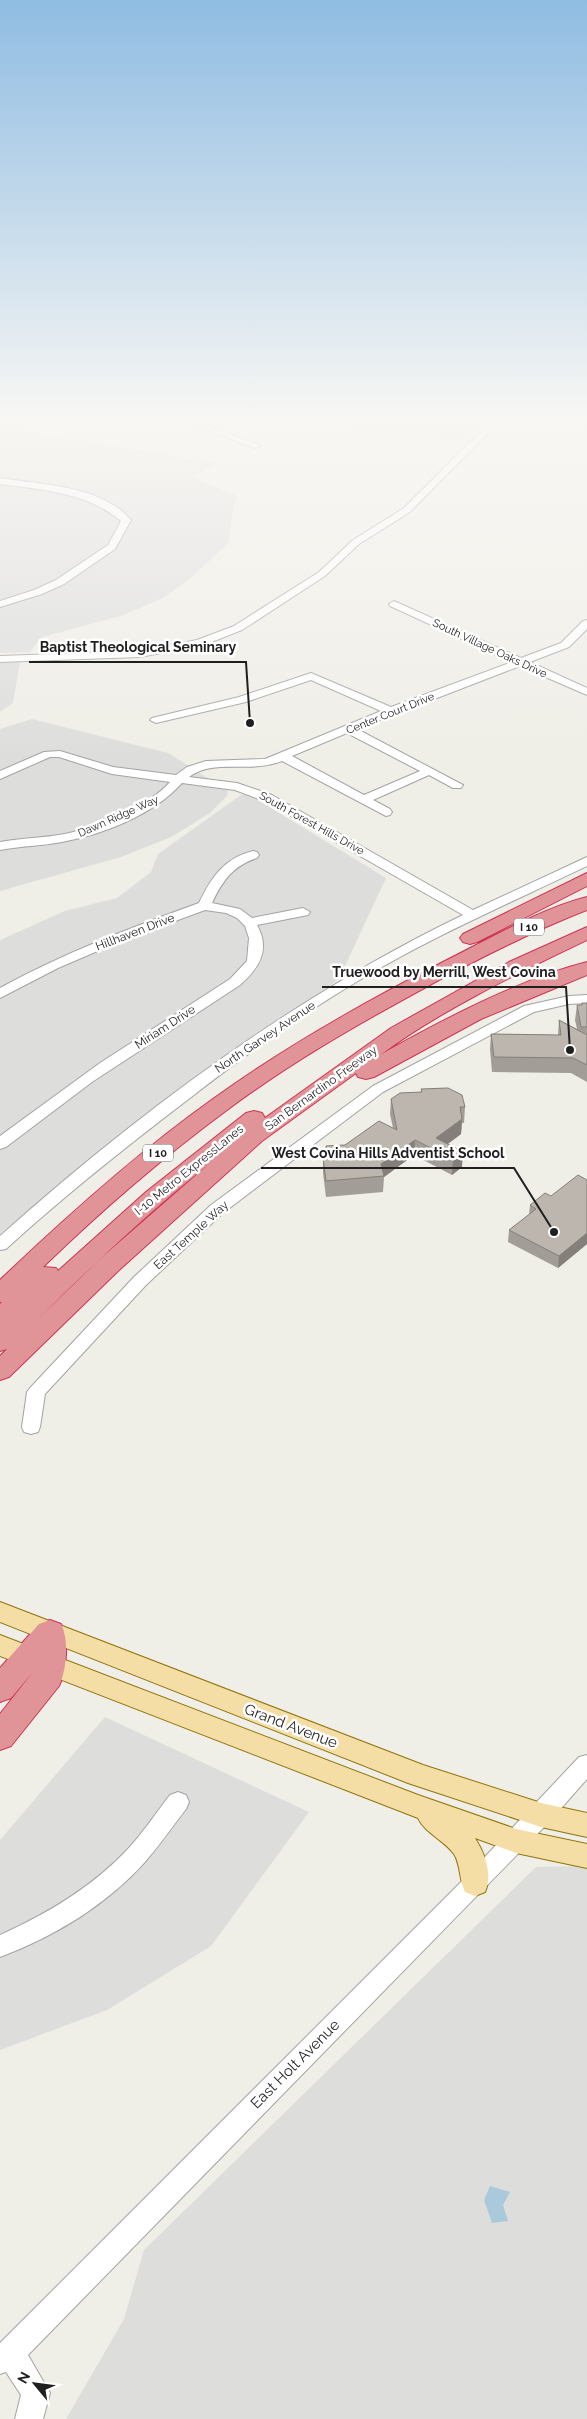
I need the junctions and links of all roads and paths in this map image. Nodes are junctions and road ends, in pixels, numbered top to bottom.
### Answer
1 (119, 534) edge
2 (369, 534) edge
3 (0, 604) edge
4 (394, 604) dead end
5 (587, 623) edge
6 (0, 659) edge
7 (522, 662) junction
8 (587, 692) edge
9 (391, 711) junction
10 (156, 720) dead end
11 (348, 729) junction
12 (282, 756) junction
13 (260, 764) junction
14 (430, 771) junction
15 (0, 775) edge
16 (179, 780) junction
17 (457, 785) dead end
18 (237, 786) junction
19 (364, 800) junction
20 (386, 812) dead end
21 (0, 846) edge
22 (253, 855) dead end
23 (587, 861) edge
24 (587, 879) edge
25 (587, 903) edge
26 (204, 906) junction
27 (303, 912) dead end
28 (474, 916) junction
29 (250, 922) junction
30 (587, 933) edge
31 (472, 955) junction
32 (587, 968) edge
33 (504, 973) junction
34 (0, 994) edge
35 (587, 999) edge
36 (330, 1031) junction
37 (254, 1136) junction
38 (0, 1144) edge
39 (0, 1245) edge
40 (0, 1294) edge
41 (0, 1318) edge
42 (0, 1342) edge
43 (0, 1371) edge
44 (30, 1428) dead end
45 (0, 1612) edge
46 (50, 1632) junction
47 (25, 1656) edge
48 (0, 1689) edge
49 (0, 1737) edge
50 (587, 1764) edge
51 (178, 1802) dead end
52 (411, 1804) junction
53 (541, 1815) junction
54 (587, 1825) edge
55 (516, 1841) junction
56 (587, 1856) edge
57 (475, 1882) junction
58 (0, 1946) edge
59 (5, 2357) edge
60 (29, 2419) edge

1 - 3 street
2 - 6 street
4 - 7 street, South Village Oaks Drive
5 - 7 street, Center Court Drive
7 - 8 street, South Village Oaks Drive
7 - 9 street, Center Court Drive
9 - 10 street
9 - 11 street, Center Court Drive
11 - 12 street, Center Court Drive
11 - 14 street
12 - 13 street, Center Court Drive
12 - 19 street
13 - 16 street, Center Court Drive
13 - 18 street
14 - 17 street
14 - 19 street
15 - 16 street, South Forest Hills Drive
16 - 18 street, South Forest Hills Drive
16 - 21 street, Dawn Ridge Way
18 - 28 street, South Forest Hills Drive
19 - 20 street
22 - 26 street
23 - 28 street, North Garvey Avenue
24 - 36 highway
25 - 31 highway, I 10
26 - 29 street
26 - 34 street, Hillhaven Drive
27 - 29 street
28 - 39 street, North Garvey Avenue
29 - 38 street, Miriam Drive
30 - 33 highway, San Bernardino Freeway / I 10
31 - 36 highway, I 10
31 - 41 highway, I-10 Metro ExpressLanes
32 - 37 highway
33 - 37 highway, San Bernardino Freeway / I 10
33 - 42 highway, I-10 Metro ExpressLanes
35 - 44 street, East Temple Way
36 - 40 highway, I 10
37 - 43 highway, San Bernardino Freeway / I 10
45 - 46 main road, Grand Avenue
46 - 47 highway
46 - 53 main road, Grand Avenue
47 - 48 highway
47 - 49 highway
47 - 52 main road
50 - 53 street, East Holt Avenue
51 - 58 street
52 - 55 main road
52 - 57 main road
53 - 54 main road, Grand Avenue
53 - 55 street, East Holt Avenue
55 - 56 main road
55 - 57 street, East Holt Avenue
57 - 59 street, East Holt Avenue
59 - 60 street

